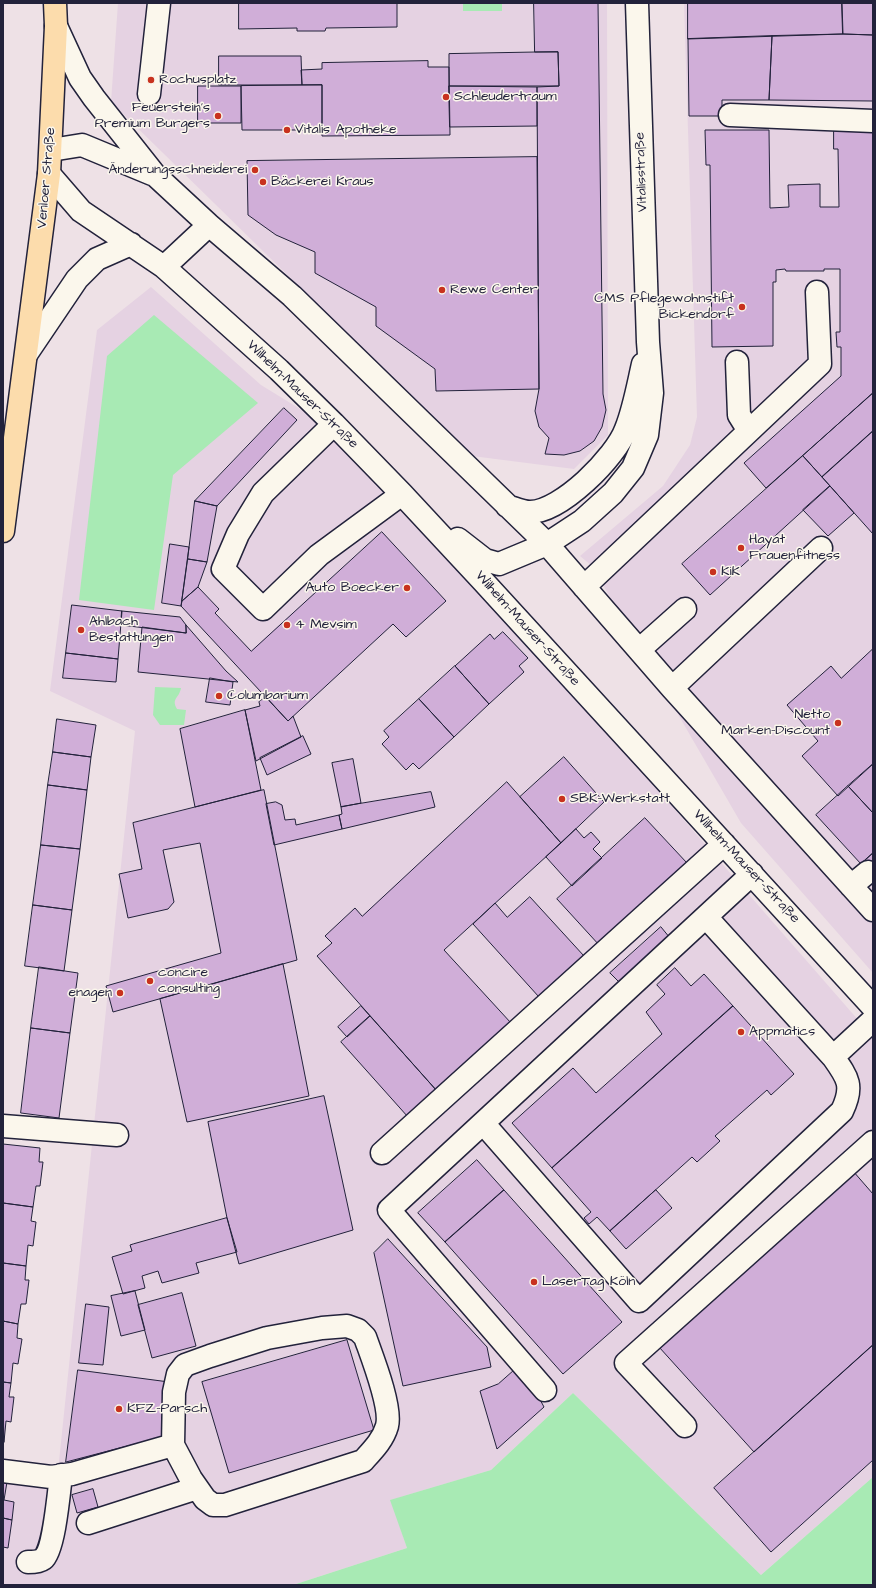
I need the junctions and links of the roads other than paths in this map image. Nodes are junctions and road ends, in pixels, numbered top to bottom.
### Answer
1 (55, 3) edge
2 (159, 3) edge
3 (637, 3) edge
4 (56, 26) junction
5 (149, 94) dead end
6 (730, 115) dead end
7 (873, 121) edge
8 (51, 150) junction
9 (50, 174) junction
10 (155, 175) junction
11 (209, 224) junction
12 (131, 244) junction
13 (164, 267) junction
14 (817, 292) dead end
15 (648, 342) junction
16 (27, 353) junction
17 (737, 362) dead end
18 (334, 424) junction
19 (749, 431) junction
20 (407, 500) junction
21 (507, 506) junction
22 (3, 531) edge
23 (548, 544) junction
24 (821, 548) dead end
25 (584, 587) junction
26 (684, 609) dead end
27 (639, 650) junction
28 (672, 688) junction
29 (724, 844) junction
30 (868, 872) dead end
31 (752, 874) junction
32 (851, 886) junction
33 (873, 910) edge
34 (706, 917) junction
35 (873, 1007) edge
36 (873, 1020) edge
37 (833, 1057) junction
38 (483, 1123) junction
39 (3, 1126) edge
40 (117, 1135) dead end
41 (873, 1142) edge
42 (382, 1153) dead end
43 (545, 1390) dead end
44 (685, 1426) dead end
45 (173, 1445) junction
46 (3, 1471) edge
47 (61, 1475) junction
48 (197, 1488) junction
49 (88, 1523) dead end
50 (28, 1562) dead end

1 - 4 main road, Venloer Straße
2 - 5 street
3 - 15 street, Vitalisstraße
4 - 8 main road, Venloer Straße
4 - 10 street
6 - 7 street
8 - 9 main road, Venloer Straße
8 - 10 street
9 - 12 street, Wilhelm-Mauser-Straße
9 - 16 main road, Venloer Straße
10 - 11 street
11 - 13 street
11 - 21 street
12 - 13 street, Wilhelm-Mauser-Straße
12 - 16 street, Venloer Straße
13 - 18 street, Wilhelm-Mauser-Straße
14 - 19 street
15 - 21 street, Vitalisstraße
15 - 23 street, Vitalisstraße
16 - 22 main road, Venloer Straße
17 - 19 street
18 - 20 street, Wilhelm-Mauser-Straße
18 - 20 street
19 - 25 street
20 - 23 street, Vitalisstraße
20 - 29 street, Wilhelm-Mauser-Straße
21 - 23 street
23 - 25 street
24 - 28 street
25 - 27 street
26 - 27 street
27 - 28 street
28 - 32 street
29 - 31 street, Wilhelm-Mauser-Straße
29 - 42 street
30 - 32 street
31 - 34 street
31 - 35 street, Wilhelm-Mauser-Straße
32 - 33 street
34 - 37 street
34 - 38 street
36 - 37 street
37 - 38 street
38 - 43 street
39 - 40 street
41 - 44 street
45 - 47 street
45 - 48 street
45 - 48 street
46 - 47 street
47 - 50 street
48 - 49 street

